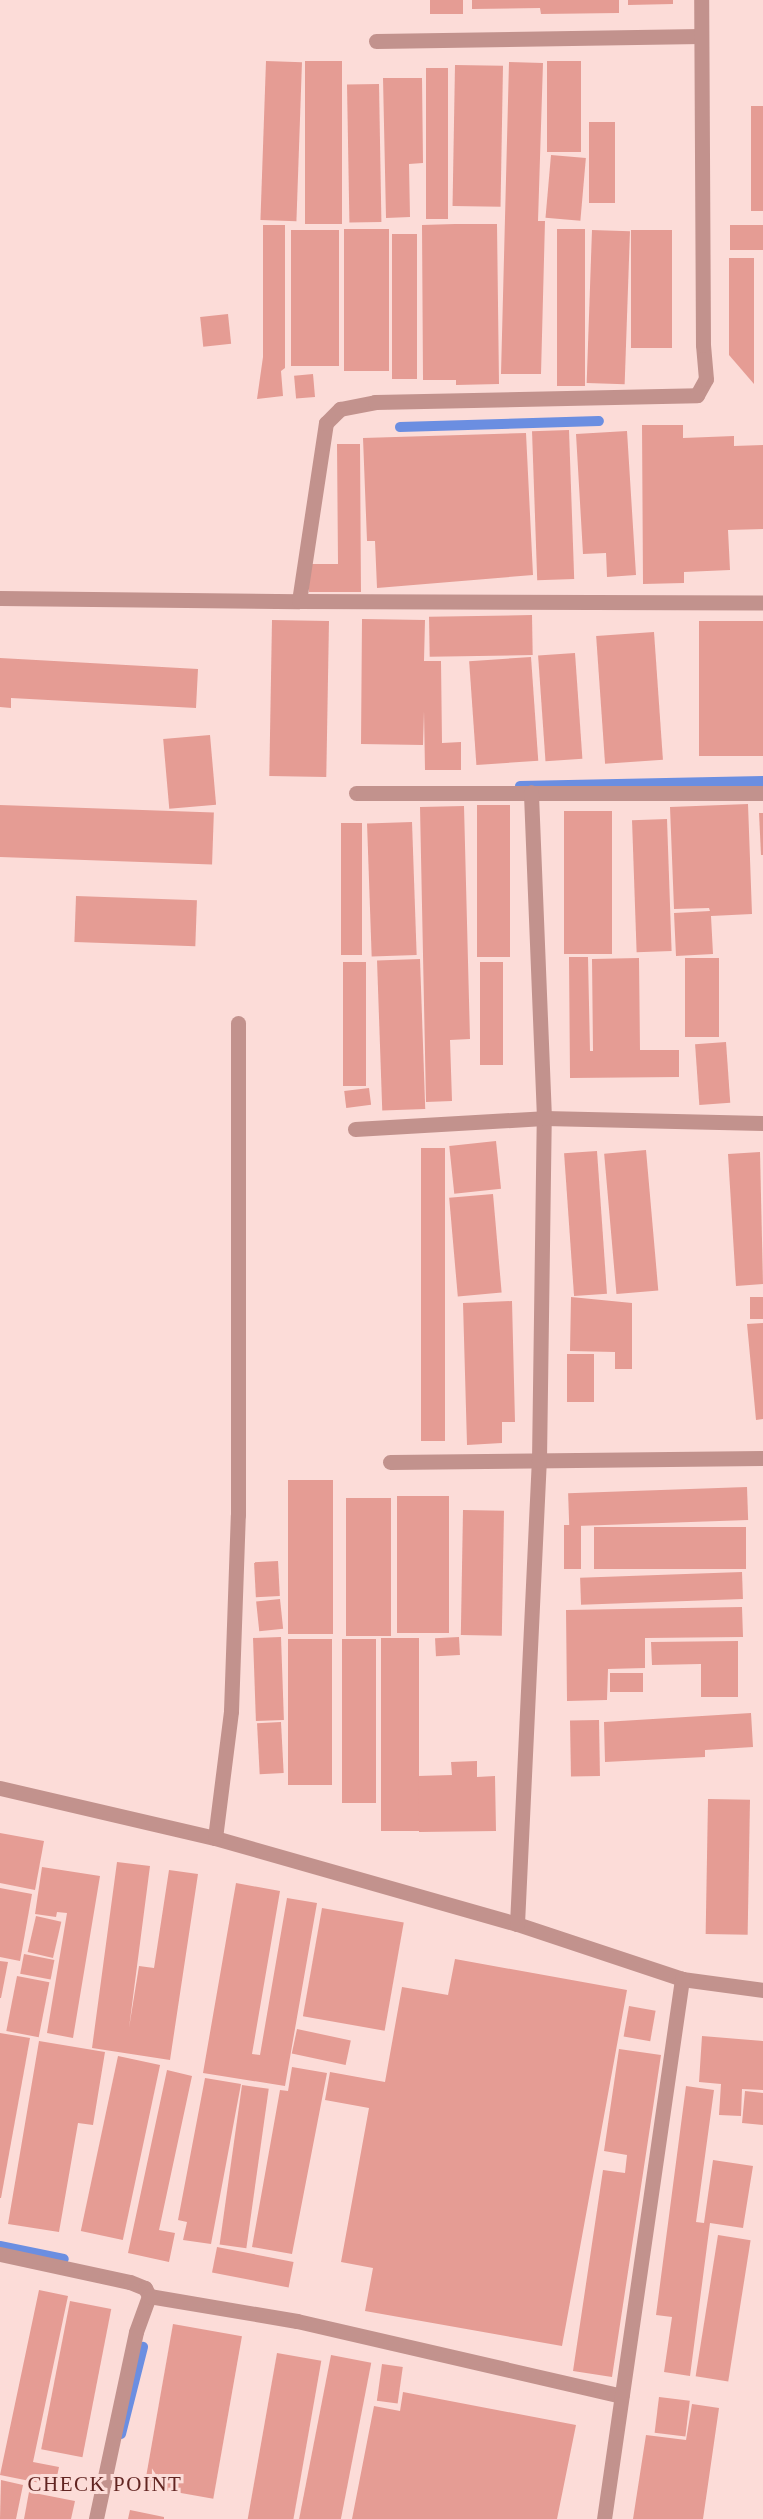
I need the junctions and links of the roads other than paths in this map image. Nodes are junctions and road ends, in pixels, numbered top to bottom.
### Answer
1 (701, 0) edge
2 (700, 36) junction
3 (376, 41) dead end
4 (0, 598) edge
5 (299, 600) junction
6 (763, 603) edge
7 (531, 792) junction
8 (763, 793) edge
9 (356, 794) dead end
10 (238, 1023) dead end
11 (544, 1118) junction
12 (763, 1123) edge
13 (355, 1128) dead end
14 (763, 1458) edge
15 (539, 1460) junction
16 (390, 1462) dead end
17 (0, 1788) edge
18 (215, 1838) junction
19 (517, 1924) junction
20 (682, 1979) junction
21 (763, 1990) edge
22 (0, 2254) edge
23 (149, 2296) junction
24 (621, 2396) junction
25 (96, 2519) edge
26 (603, 2519) edge

1 - 2 street
2 - 3 street
2 - 5 street
4 - 5 street
5 - 6 street
7 - 8 street
7 - 9 street
7 - 11 street
10 - 18 street
11 - 12 street
11 - 13 street
11 - 15 street
14 - 15 street
15 - 16 street
15 - 19 street
17 - 18 street
18 - 19 street
19 - 20 street
20 - 21 street
20 - 24 street
22 - 23 street
23 - 24 street
23 - 25 street
24 - 26 street

